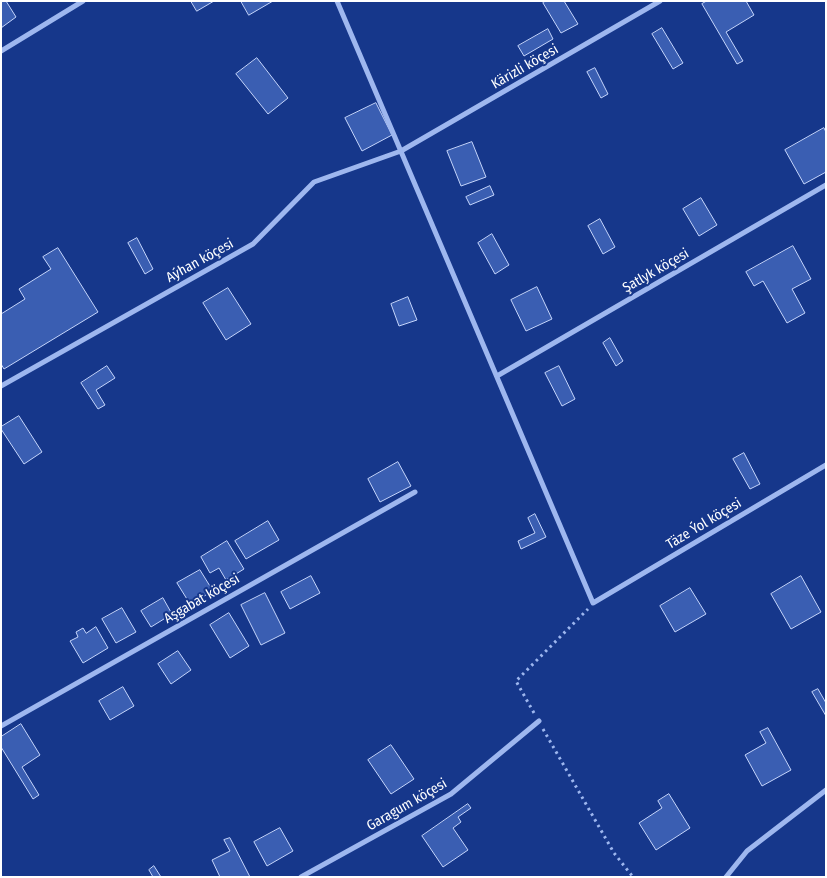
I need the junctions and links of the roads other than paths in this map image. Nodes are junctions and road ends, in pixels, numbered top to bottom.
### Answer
1 (83, 1) edge
2 (337, 1) edge
3 (660, 1) edge
4 (1, 51) edge
5 (401, 151) junction
6 (826, 186) edge
7 (497, 376) junction
8 (1, 386) edge
9 (826, 464) edge
10 (415, 492) dead end
11 (539, 721) road end
12 (1, 726) edge
13 (826, 790) edge
14 (301, 877) edge
15 (726, 877) edge

1 - 4 street
2 - 5 street
3 - 5 street, Kärizli köçesi
5 - 7 street
5 - 8 street, Aýhan köçesi
6 - 7 street, Şatlyk köçesi
7 - 9 street, Täze Ýol köçesi
10 - 12 street, Aşgabat köçesi
11 - 14 street, Garagum köçesi
13 - 15 street

